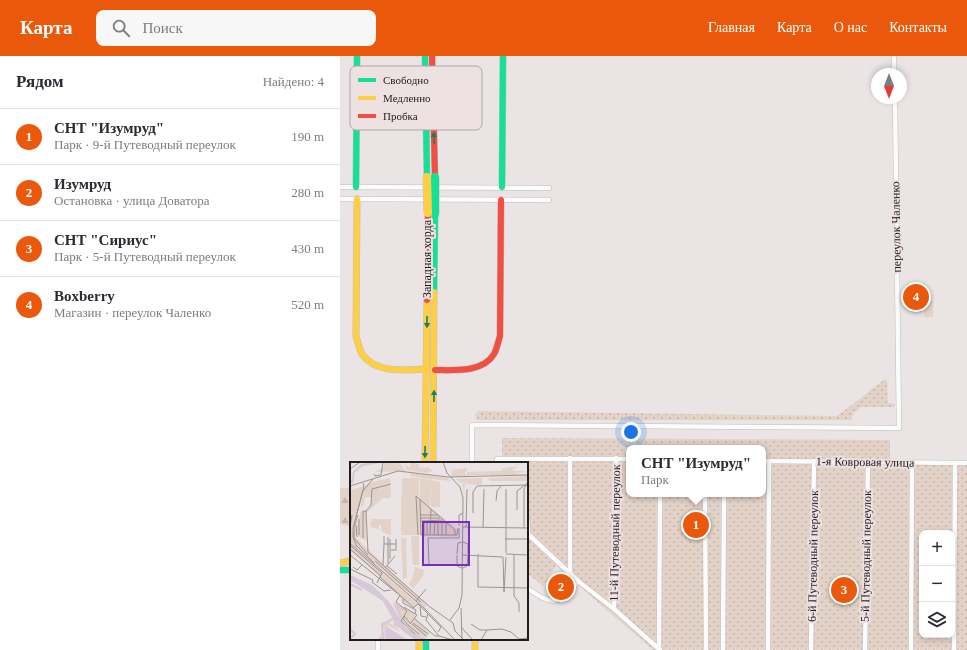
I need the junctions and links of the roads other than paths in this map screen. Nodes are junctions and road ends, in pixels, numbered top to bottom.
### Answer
1 (357, 56) edge
2 (425, 56) edge
3 (432, 56) edge
4 (503, 56) edge
5 (894, 56) edge
6 (357, 66) edge
7 (425, 66) edge
8 (432, 66) edge
9 (894, 68) edge
10 (895, 104) edge
11 (356, 130) edge
12 (429, 130) edge
13 (431, 130) edge
14 (431, 177) junction
15 (340, 187) edge
16 (356, 187) junction
17 (502, 187) junction
18 (549, 188) dead end
19 (340, 199) edge
20 (357, 199) junction
21 (501, 200) junction
22 (549, 200) dead end
23 (431, 370) junction
24 (570, 458) junction
25 (616, 458) junction
26 (626, 459) edge
27 (497, 461) edge
28 (526, 461) edge
29 (769, 461) joint
30 (425, 462) edge
31 (433, 462) edge
32 (472, 462) edge
33 (814, 462) junction
34 (868, 462) junction
35 (912, 462) junction
36 (955, 463) junction
37 (967, 463) edge
38 (660, 497) edge
39 (705, 497) edge
40 (724, 497) edge
41 (528, 534) edge
42 (350, 561) edge
43 (340, 563) edge
44 (570, 573) junction
45 (578, 581) junction
46 (528, 589) edge
47 (614, 609) junction
48 (660, 649) edge
49 (706, 650) edge
50 (723, 650) edge
51 (768, 650) edge
52 (812, 650) edge
53 (865, 650) edge
54 (912, 650) edge
55 (954, 650) edge

1 - 6 main road
2 - 7 main road, Западная хорда
8 -> 3 main road, Западная хорда
4 - 17 main road
5 - 9 street
10 - 32 street, переулок Чаленко
11 - 16 main road
12 - 14 main road, Западная хорда
14 -> 13 main road, Западная хорда
14 - 23 main road, Западная хорда, bridge
15 - 16 street
16 - 17 street
17 - 18 street
19 - 20 street
20 - 21 street
20 - 23 main road
21 - 22 street
21 - 23 main road
23 -> 30 main road, Западная хорда
31 -> 23 main road, Западная хорда
24 - 25 street
24 - 28 street
24 - 44 street
25 - 26 street
25 - 47 street, 11-й Путеводный переулок
27 - 28 street
29 - 33 street, 1-я Ковровая улица
29 - 51 street
33 - 34 street, 1-я Ковровая улица
33 - 52 street, 6-й Путеводный переулок
34 - 35 street, 1-я Ковровая улица
34 - 53 street, 5-й Путеводный переулок
35 - 36 street, 1-я Ковровая улица
35 - 54 street
36 - 37 street, 1-я Ковровая улица
36 - 55 street
38 - 48 street
39 - 49 street
40 - 50 street
41 - 44 street
42 - 43 main road
44 - 45 street
45 - 46 street
45 - 47 street
47 - 48 street

